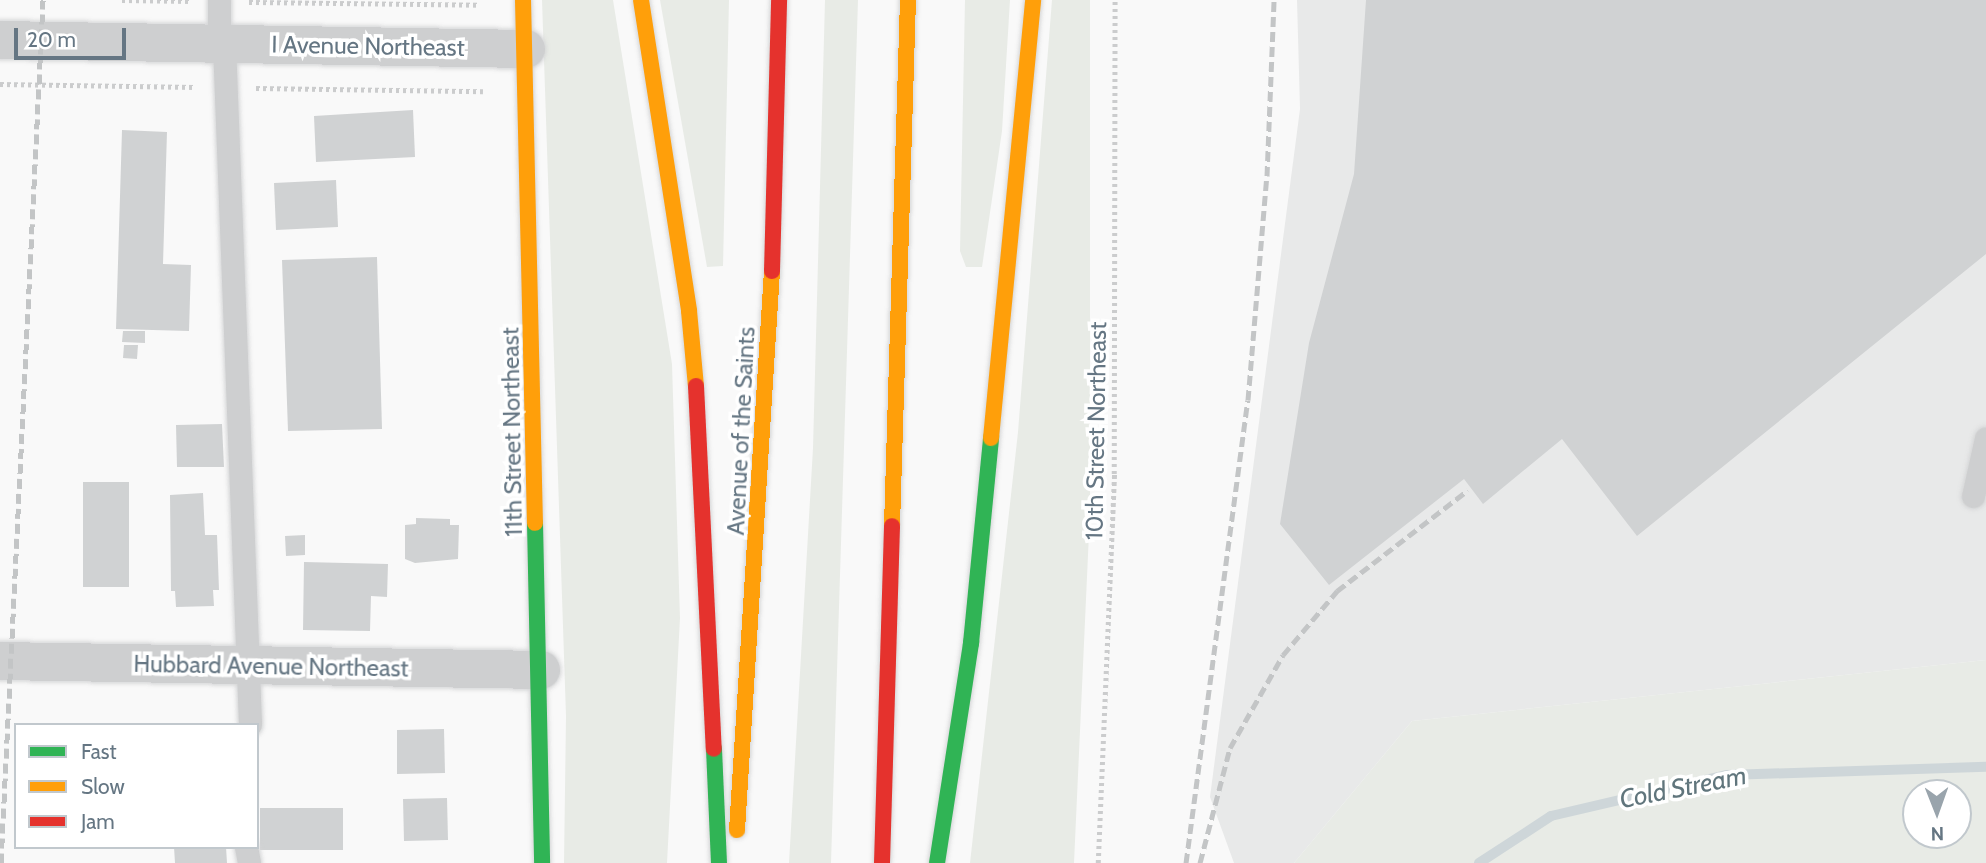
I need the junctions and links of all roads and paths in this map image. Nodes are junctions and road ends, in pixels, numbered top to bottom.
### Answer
1 (122, 0) edge
2 (523, 0) edge
3 (641, 0) edge
4 (779, 0) edge
5 (908, 0) edge
6 (1033, 0) edge
7 (1115, 0) edge
8 (219, 1) edge
9 (480, 5) dead end
10 (0, 40) edge
11 (222, 44) junction
12 (526, 49) junction
13 (1986, 438) edge
14 (1973, 496) dead end
15 (0, 661) edge
16 (248, 666) junction
17 (541, 670) junction
18 (250, 723) edge
19 (542, 863) edge
20 (719, 863) edge
21 (735, 863) edge
22 (882, 863) edge
23 (937, 863) edge
24 (1098, 863) edge

1 - 8 path
2 - 12 main road, 11th Street Northeast
3 - 20 main road
4 - 21 main road, Avenue of the Saints
5 - 22 main road
6 - 23 main road
7 - 24 path, 10th Street Northeast
8 - 9 path
8 - 11 lane
10 - 11 street, I Avenue Northeast
11 - 12 street, I Avenue Northeast
11 - 16 lane
12 - 17 main road, 11th Street Northeast
13 - 14 lane
15 - 16 street, Hubbard Avenue Northeast
16 - 17 street, Hubbard Avenue Northeast
16 - 18 lane
17 - 19 main road, 11th Street Northeast

